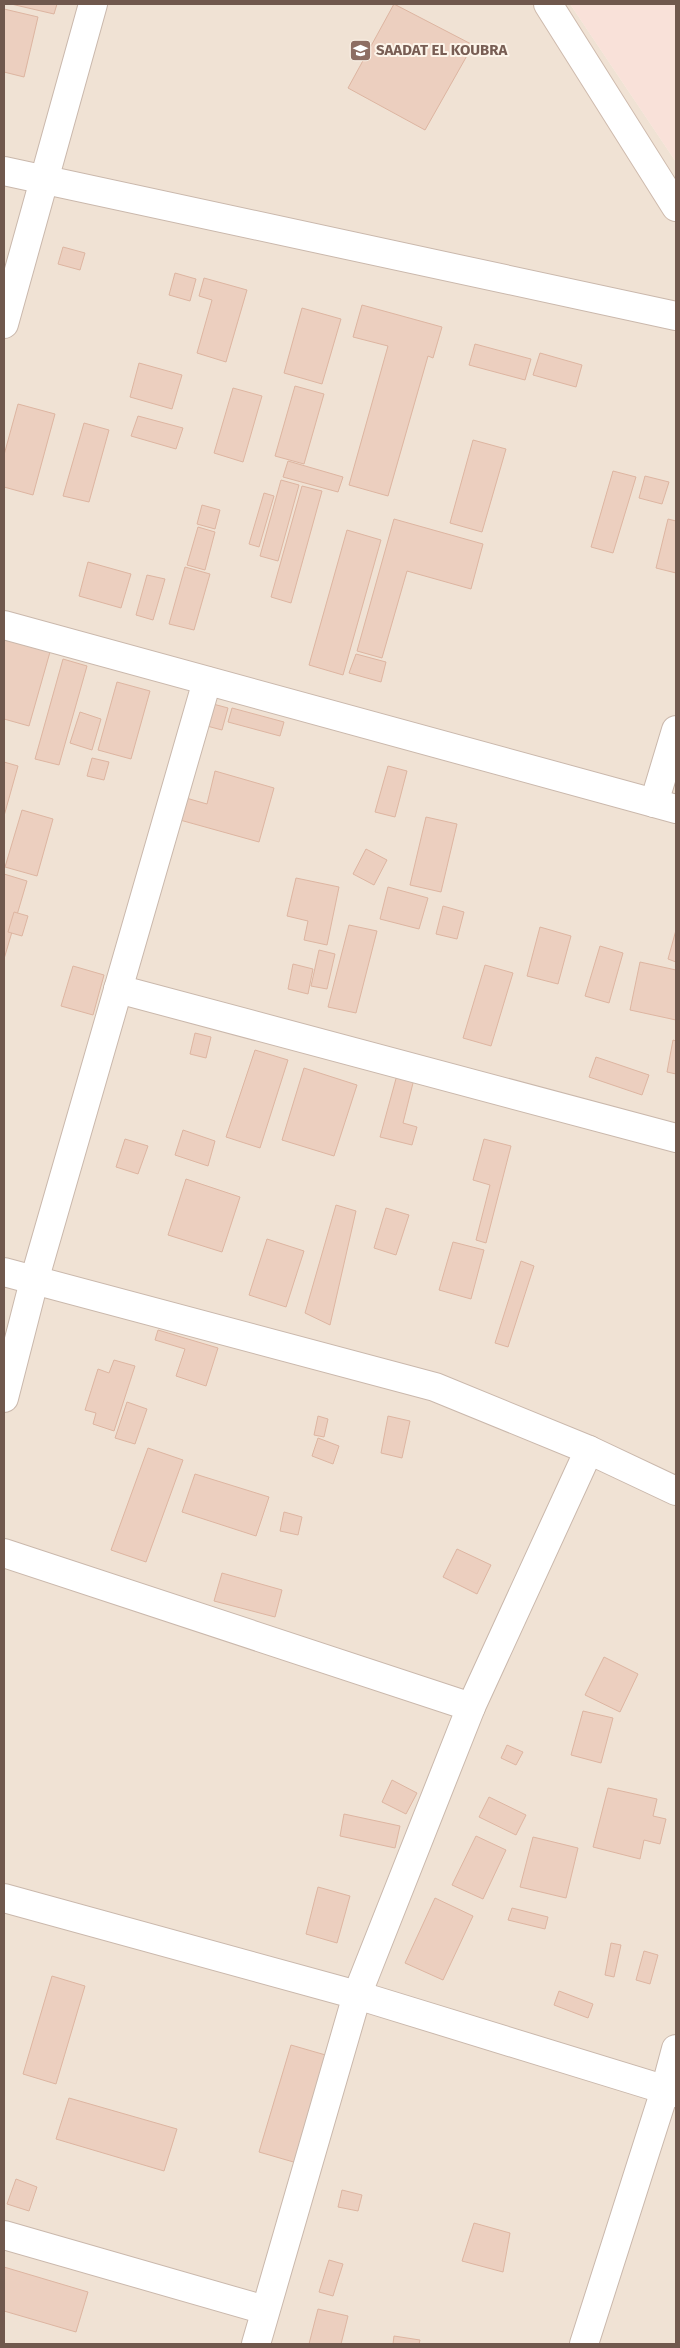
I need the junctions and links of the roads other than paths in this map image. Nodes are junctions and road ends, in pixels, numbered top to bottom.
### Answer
1 (93, 4) edge
2 (548, 4) edge
3 (4, 171) edge
4 (43, 180) junction
5 (676, 207) edge
6 (676, 316) edge
7 (4, 324) edge
8 (4, 625) edge
9 (207, 681) junction
10 (676, 730) edge
11 (665, 806) edge
12 (118, 988) junction
13 (676, 1138) edge
14 (4, 1272) edge
15 (34, 1281) junction
16 (4, 1398) edge
17 (589, 1450) junction
18 (676, 1491) edge
19 (4, 1553) edge
20 (471, 1707) junction
21 (4, 1898) edge
22 (357, 1996) junction
23 (676, 2049) edge
24 (671, 2092) edge
25 (4, 2236) edge
26 (264, 2310) junction
27 (256, 2344) edge
28 (584, 2344) edge

1 - 4 street
2 - 5 street
3 - 4 street
4 - 6 street
4 - 7 street
8 - 9 street
9 - 11 street
9 - 12 street
10 - 11 street
12 - 13 street
12 - 15 street
14 - 15 street
15 - 16 street
15 - 17 street
17 - 18 street
17 - 20 street
19 - 20 street
20 - 22 street
21 - 22 street
22 - 24 street
22 - 26 street
23 - 24 street
24 - 28 street
25 - 26 street
26 - 27 street

